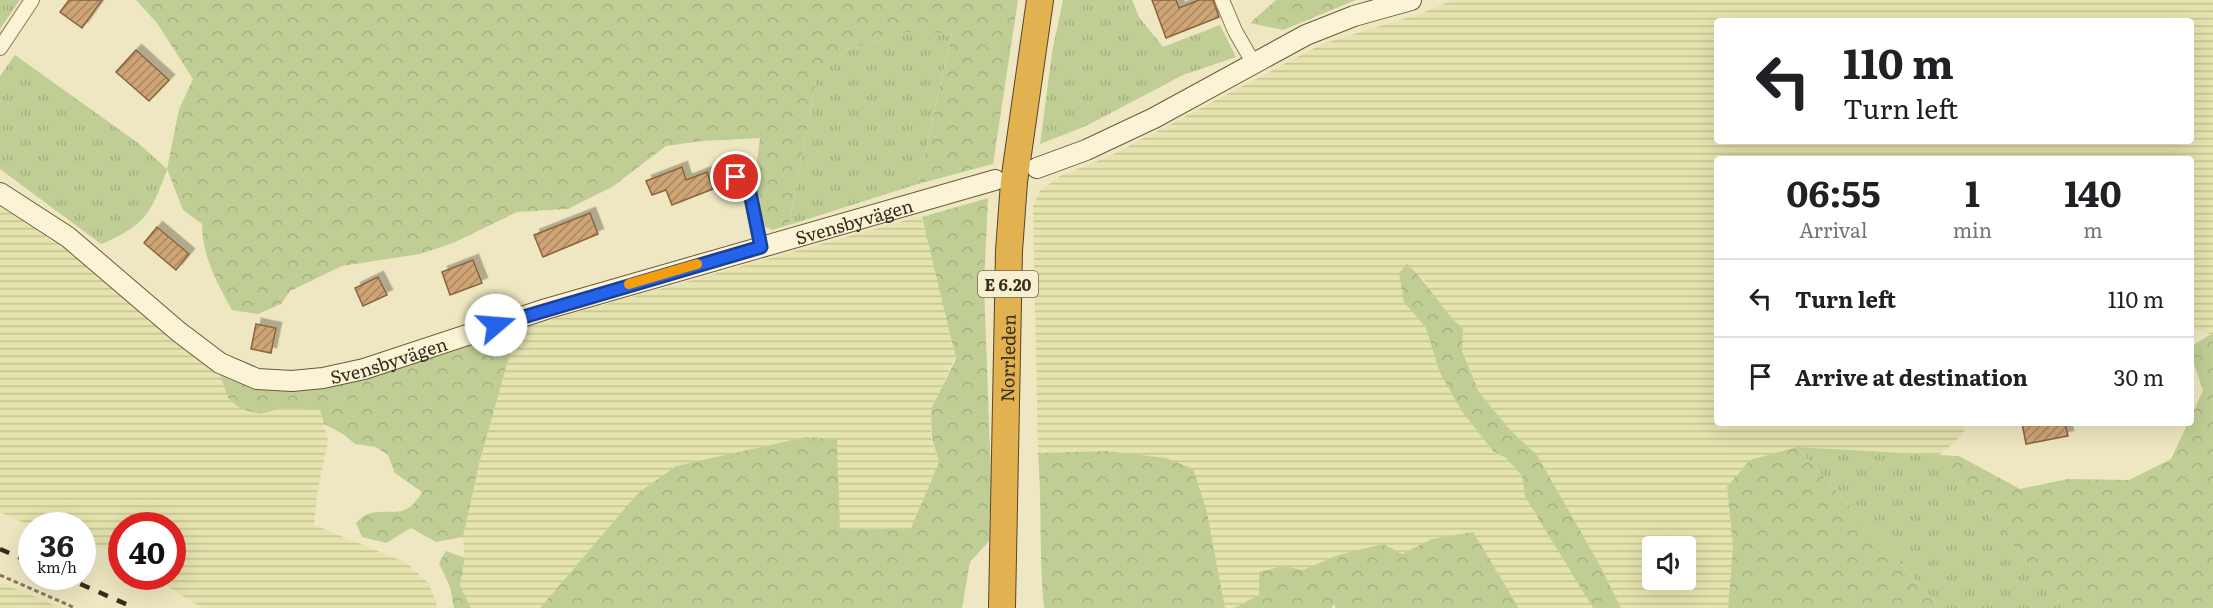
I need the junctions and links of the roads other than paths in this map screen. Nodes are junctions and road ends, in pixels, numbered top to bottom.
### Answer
1 (32, 0) edge
2 (1040, 0) edge
3 (1222, 0) edge
4 (1412, 0) edge
5 (2, 42) edge
6 (1254, 64) junction
7 (1037, 168) dead end
8 (724, 177) dead end
9 (995, 180) dead end
10 (0, 193) edge
11 (761, 247) junction
12 (1002, 608) edge

1 - 5 street
2 - 12 highway, Norrleden / E 6.20
3 - 6 street
4 - 6 street
6 - 7 street
8 - 11 lane
9 - 11 street, Svensbyvägen
10 - 11 street, Svensbyvägen

